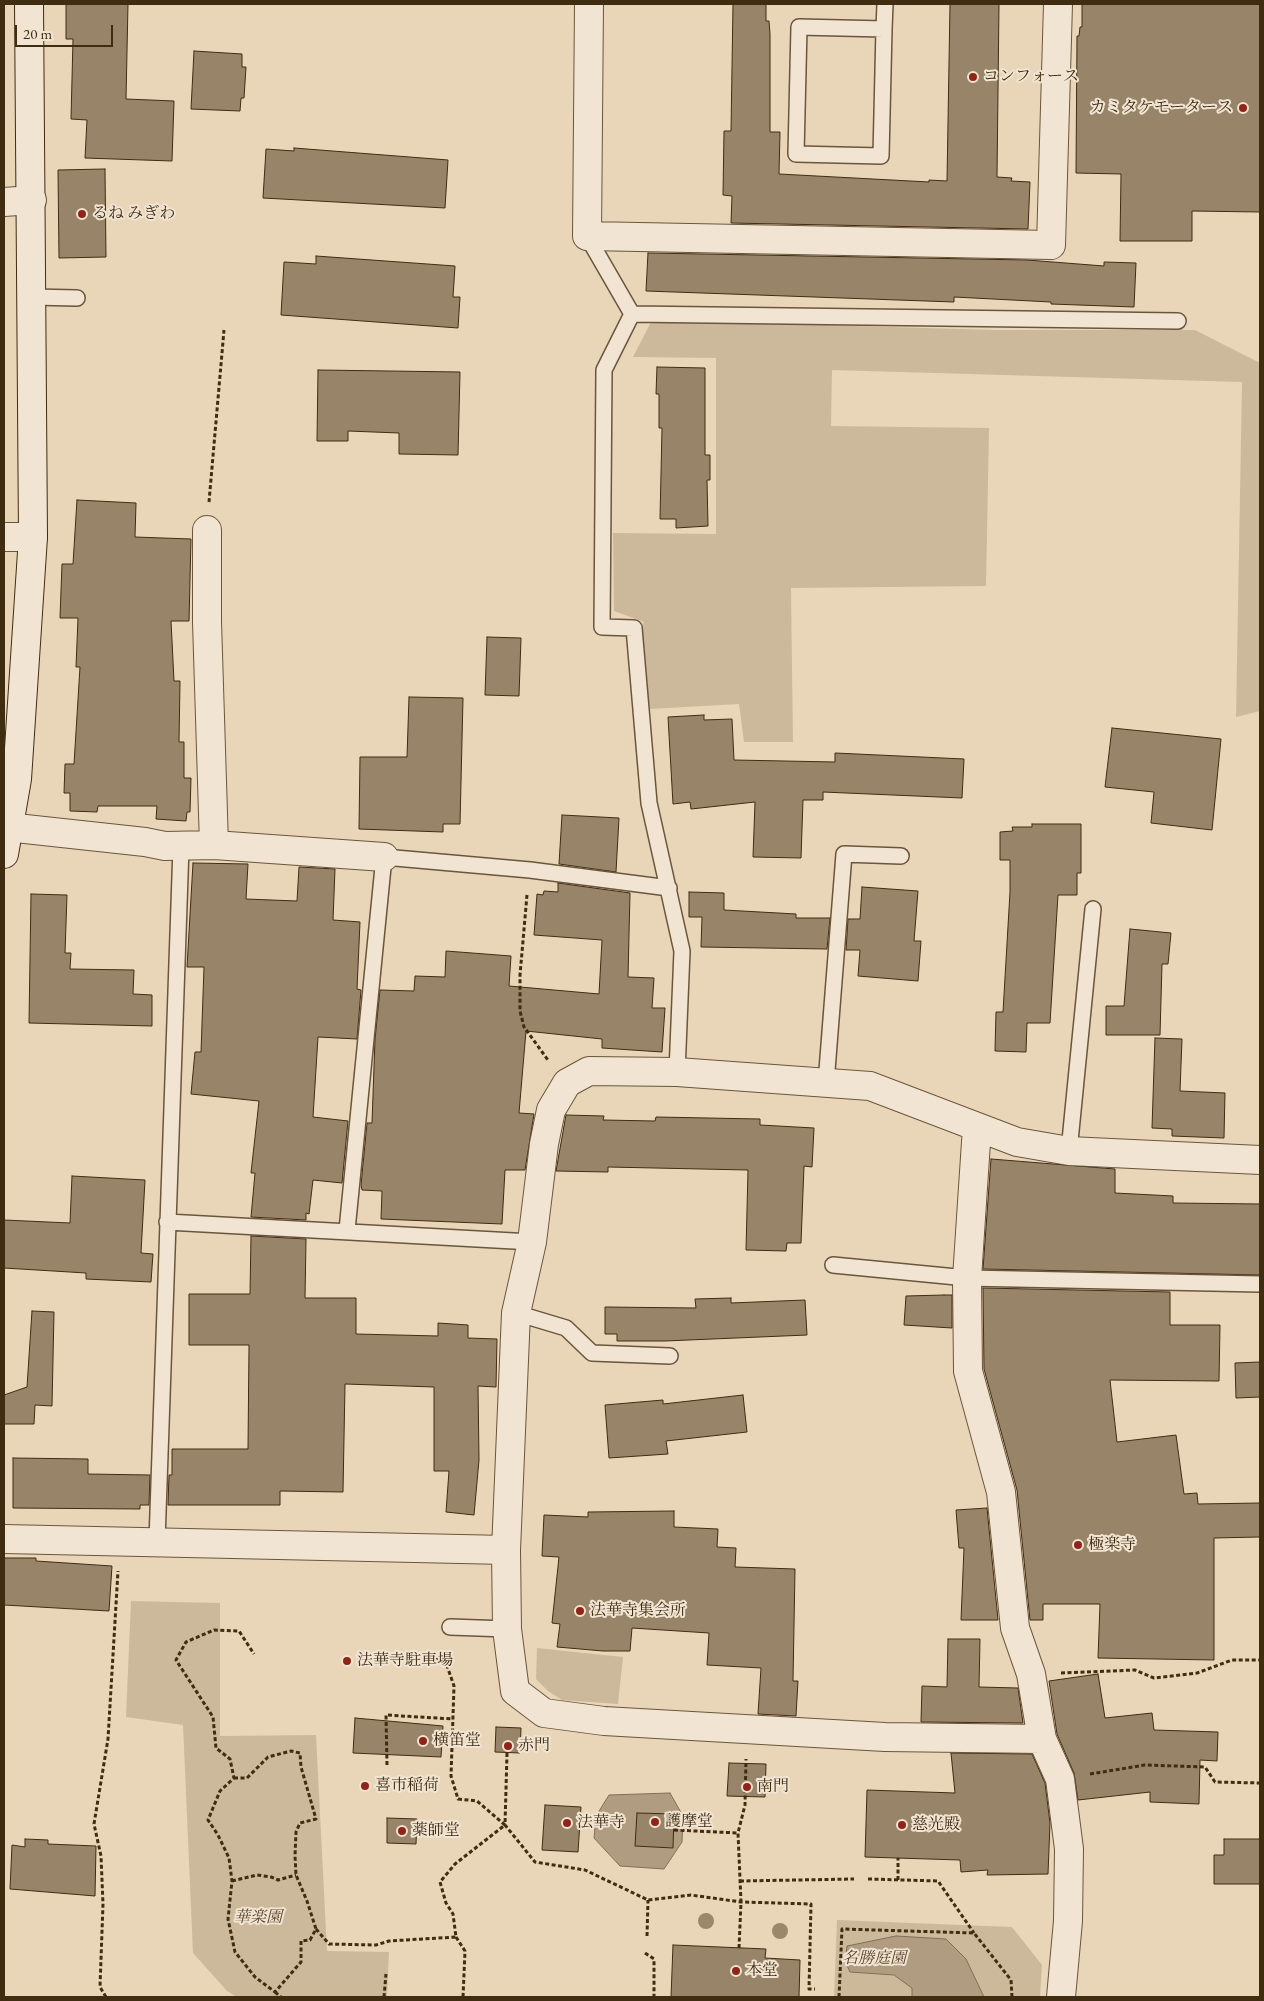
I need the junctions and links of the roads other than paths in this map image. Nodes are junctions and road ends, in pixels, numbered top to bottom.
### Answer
1 (29, 4) edge
2 (589, 4) edge
3 (885, 4) edge
4 (1058, 4) edge
5 (884, 29) junction
6 (32, 200) junction
7 (4, 202) edge
8 (587, 236) junction
9 (32, 296) junction
10 (77, 298) dead end
11 (632, 314) junction
12 (1178, 321) dead end
13 (207, 530) road end
14 (4, 537) edge
15 (34, 537) junction
16 (10, 779) edge
17 (7, 827) junction
18 (214, 845) junction
19 (181, 848) junction
20 (4, 854) edge
21 (901, 856) dead end
22 (384, 857) junction
23 (669, 888) junction
24 (1093, 909) dead end
25 (677, 1072) junction
26 (826, 1083) junction
27 (977, 1127) junction
28 (1069, 1151) junction
29 (1260, 1160) edge
30 (166, 1222) junction
31 (347, 1230) junction
32 (532, 1242) junction
33 (833, 1265) dead end
34 (967, 1278) junction
35 (1260, 1284) edge
36 (516, 1313) junction
37 (670, 1356) dead end
38 (4, 1539) edge
39 (157, 1541) junction
40 (506, 1550) junction
41 (450, 1628) dead end
42 (507, 1630) junction
43 (1042, 1739) junction
44 (1061, 1997) edge

1 - 6 street
2 - 8 street
3 - 5 lane
4 - 8 street
5 - 5 lane
6 - 7 street
6 - 9 street
8 - 11 lane
9 - 10 lane
9 - 15 street
11 - 12 lane
11 - 23 lane
13 - 18 street
14 - 15 street
15 - 16 street
16 - 17 street
17 - 19 street
17 - 20 street
18 - 19 street
18 - 22 street
19 - 30 lane
21 - 26 lane
22 - 23 lane
22 - 31 lane
23 - 25 lane
24 - 28 lane
25 - 26 street
25 - 32 street
26 - 27 street
27 - 28 street
27 - 34 street
28 - 29 street
30 - 31 lane
30 - 39 lane
31 - 32 lane
32 - 36 street
33 - 34 lane
34 - 35 lane
34 - 43 street
36 - 37 lane
36 - 40 street
38 - 39 street
39 - 40 street
40 - 42 street
41 - 42 lane
42 - 43 street
43 - 44 street

